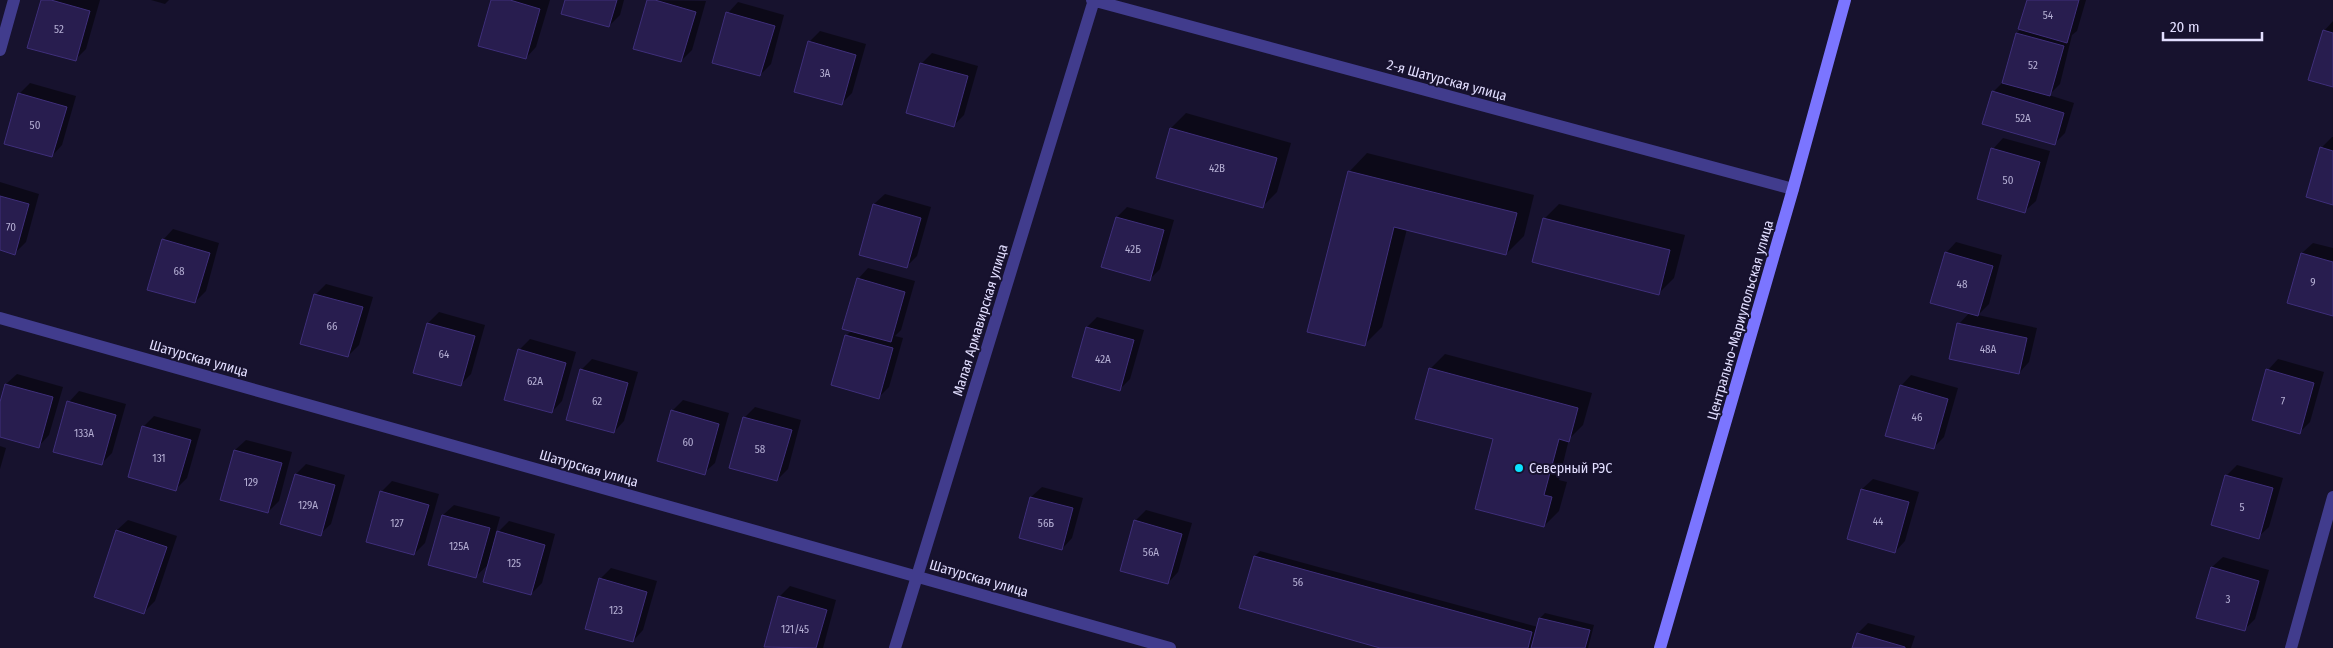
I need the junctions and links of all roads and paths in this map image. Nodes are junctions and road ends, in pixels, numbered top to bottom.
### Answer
1 (14, 0) edge
2 (1093, 0) edge
3 (1846, 0) edge
4 (0, 50) edge
5 (1793, 189) junction
6 (0, 318) edge
7 (2333, 497) edge
8 (917, 576) junction
9 (894, 648) edge
10 (1170, 648) edge
11 (1660, 648) edge
12 (2291, 648) edge

1 - 4 street
2 - 5 street, 2-я Шатурская улица
2 - 8 street, Малая Армавирская улица
3 - 5 street, Центрально-Мариупольская улица
5 - 11 street, Центрально-Мариупольская улица
6 - 8 street, Шатурская улица
7 - 12 street
8 - 9 street, Малая Армавирская улица
8 - 10 street, Шатурская улица

